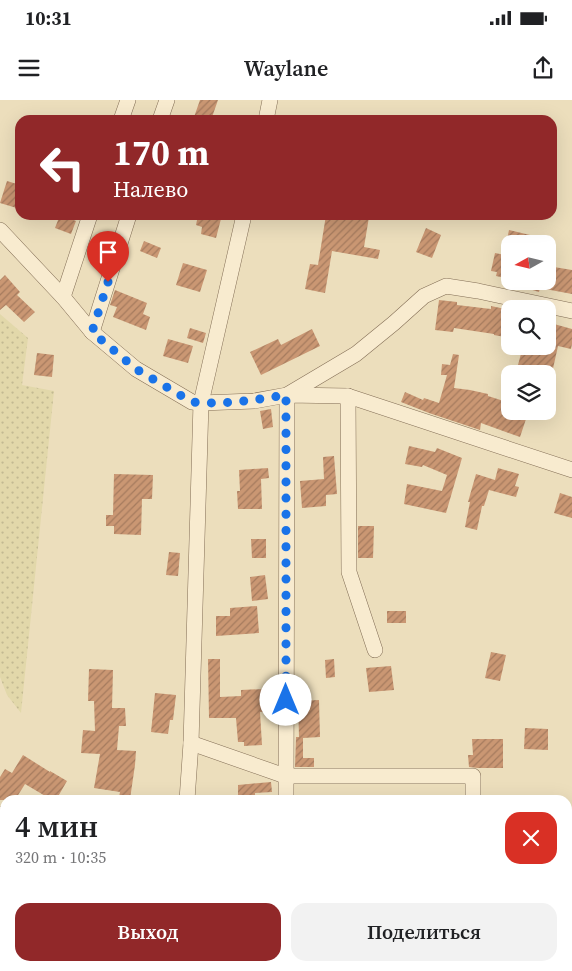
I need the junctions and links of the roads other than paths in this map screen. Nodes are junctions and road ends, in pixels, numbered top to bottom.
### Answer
1 (128, 100) edge
2 (167, 100) edge
3 (270, 100) edge
4 (123, 115) edge
5 (162, 115) edge
6 (267, 115) edge
7 (88, 220) edge
8 (127, 220) edge
9 (243, 220) edge
10 (0, 230) edge
11 (63, 297) junction
12 (572, 311) edge
13 (92, 332) junction
14 (286, 395) junction
15 (348, 396) junction
16 (201, 403) junction
17 (572, 470) edge
18 (376, 650) dead end
19 (192, 743) junction
20 (285, 776) junction
21 (187, 795) edge
22 (286, 795) edge
23 (473, 795) edge

1 - 4 street
2 - 5 street
3 - 6 street
7 - 11 street
8 - 13 street
9 - 16 street
10 - 11 street
11 - 13 street
12 - 14 street
13 - 16 street
14 - 15 street
14 - 16 street
14 - 20 street
15 - 17 street
15 - 18 street
16 - 19 street
19 - 20 street
19 - 21 street
20 - 22 street
20 - 23 street

